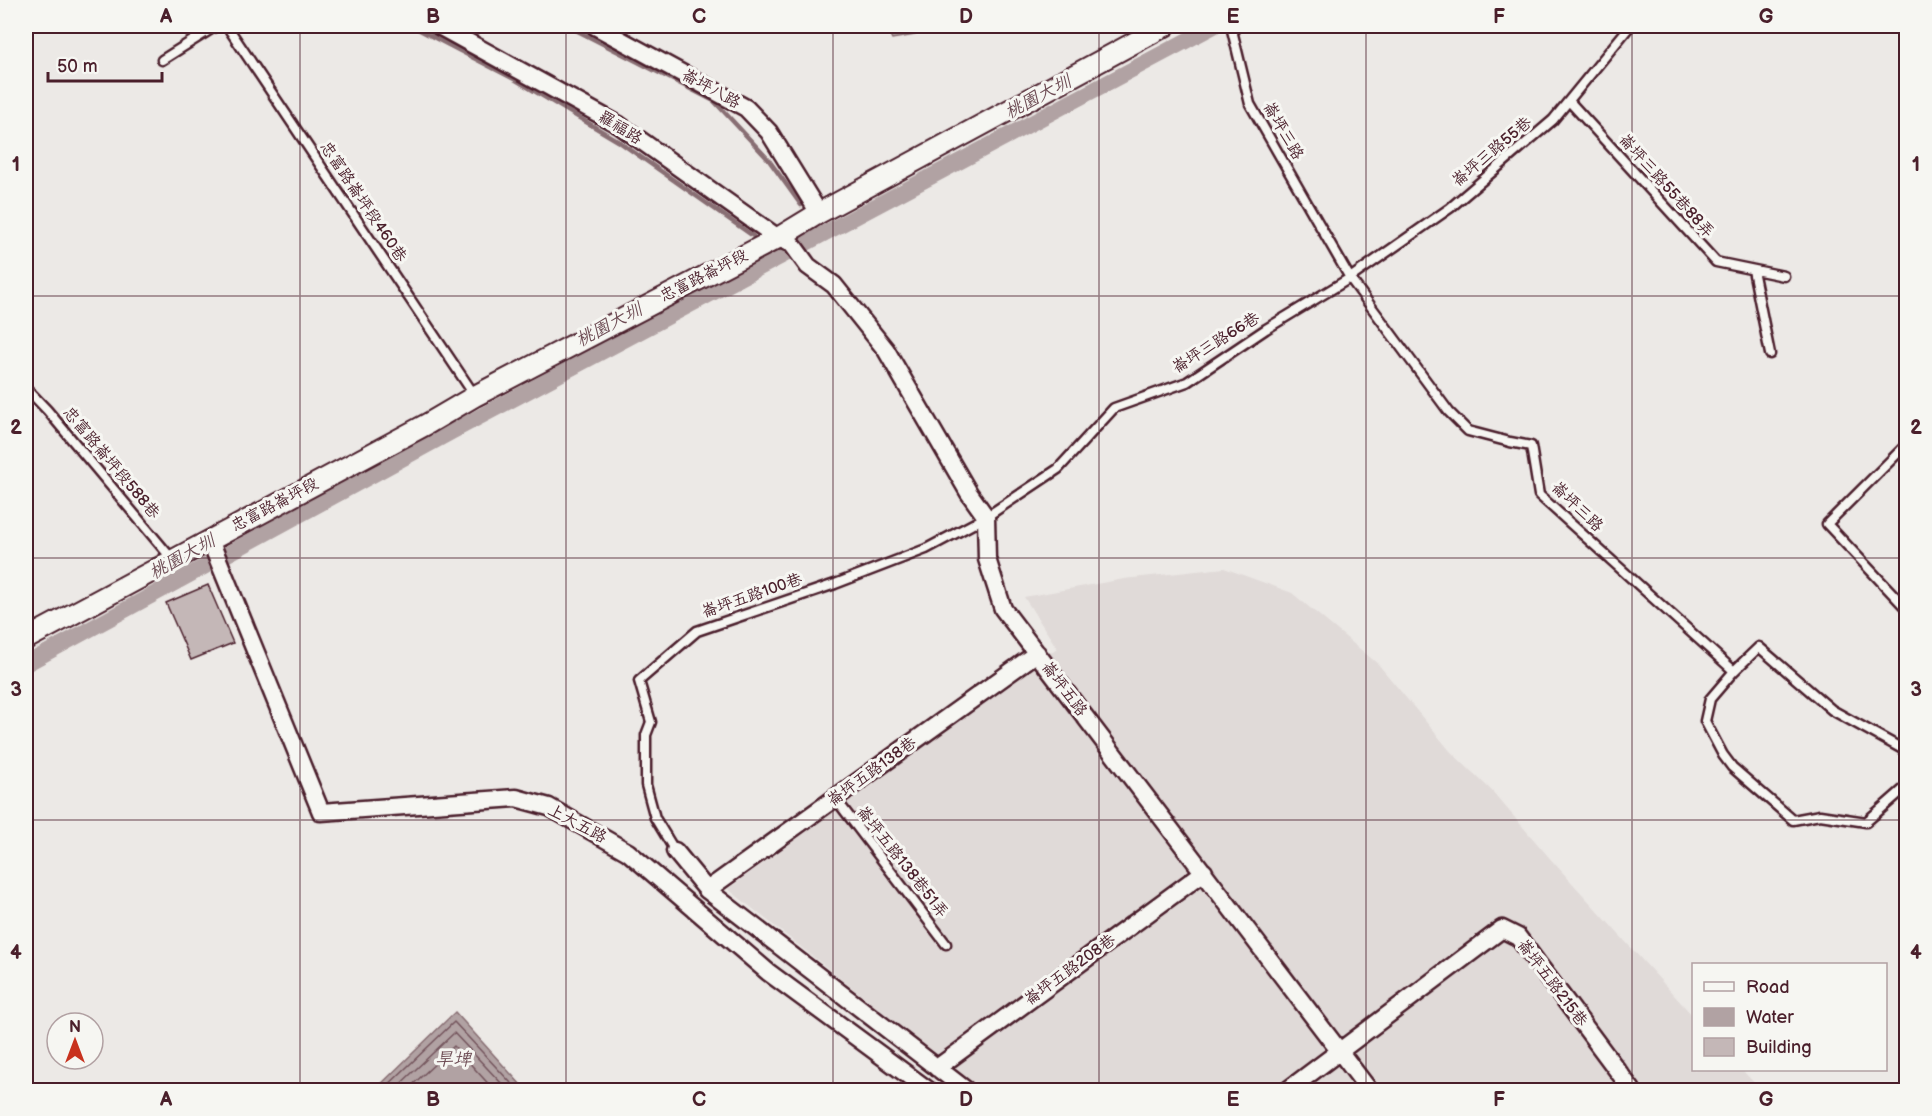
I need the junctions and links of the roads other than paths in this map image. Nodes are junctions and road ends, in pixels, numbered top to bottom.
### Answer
1 (216, 26) edge
2 (227, 26) edge
3 (439, 26) edge
4 (595, 26) edge
5 (1165, 26) edge
6 (1231, 26) edge
7 (1630, 26) edge
8 (162, 60) dead end
9 (1569, 101) junction
10 (819, 213) junction
11 (785, 241) junction
12 (1753, 270) junction
13 (1784, 276) dead end
14 (1350, 278) junction
15 (1770, 354) dead end
16 (26, 388) edge
17 (475, 396) junction
18 (1906, 445) edge
19 (986, 518) junction
20 (211, 543) junction
21 (172, 559) junction
22 (1906, 608) edge
23 (26, 639) edge
24 (1037, 653) junction
25 (1734, 670) junction
26 (1906, 751) edge
27 (1906, 787) edge
28 (835, 798) junction
29 (675, 851) joint
30 (1204, 872) junction
31 (707, 890) junction
32 (946, 944) dead end
33 (1341, 1052) junction
34 (937, 1068) junction
35 (928, 1090) edge
36 (966, 1090) edge
37 (1288, 1090) edge
38 (1369, 1090) edge
39 (1632, 1090) edge

1 - 8 lane
2 - 17 lane, 忠富路崙坪段460巷
3 - 11 street, 羅福路
4 - 10 street, 崙坪八路
5 - 10 street, 忠富路崙坪段
6 - 14 lane, 崙坪三路
7 - 9 lane, 崙坪三路55巷
9 - 12 lane, 崙坪三路55巷88弄
9 - 14 lane, 崙坪三路55巷
10 - 11 street, 忠富路崙坪段
11 - 17 street, 忠富路崙坪段
11 - 19 street, 羅福路
12 - 13 lane, 崙坪三路55巷88弄
12 - 15 lane
14 - 19 lane, 崙坪三路66巷
14 - 25 lane, 崙坪三路
16 - 21 lane, 忠富路崙坪段588巷
17 - 20 street, 忠富路崙坪段
18 - 22 lane
19 - 24 street, 崙坪五路
19 - 29 lane, 崙坪五路100巷
20 - 21 street, 忠富路崙坪段
20 - 35 street, 上大五路
21 - 23 street, 忠富路崙坪段
24 - 28 street, 崙坪五路138巷
24 - 30 street, 崙坪五路
25 - 26 lane
25 - 27 lane
28 - 31 street, 崙坪五路138巷
28 - 32 lane, 崙坪五路138巷51弄
29 - 31 street
30 - 33 street, 崙坪五路
30 - 34 street, 崙坪五路208巷
31 - 34 street
33 - 37 street
33 - 38 street, 崙坪五路
33 - 39 street, 崙坪五路215巷
34 - 36 street

